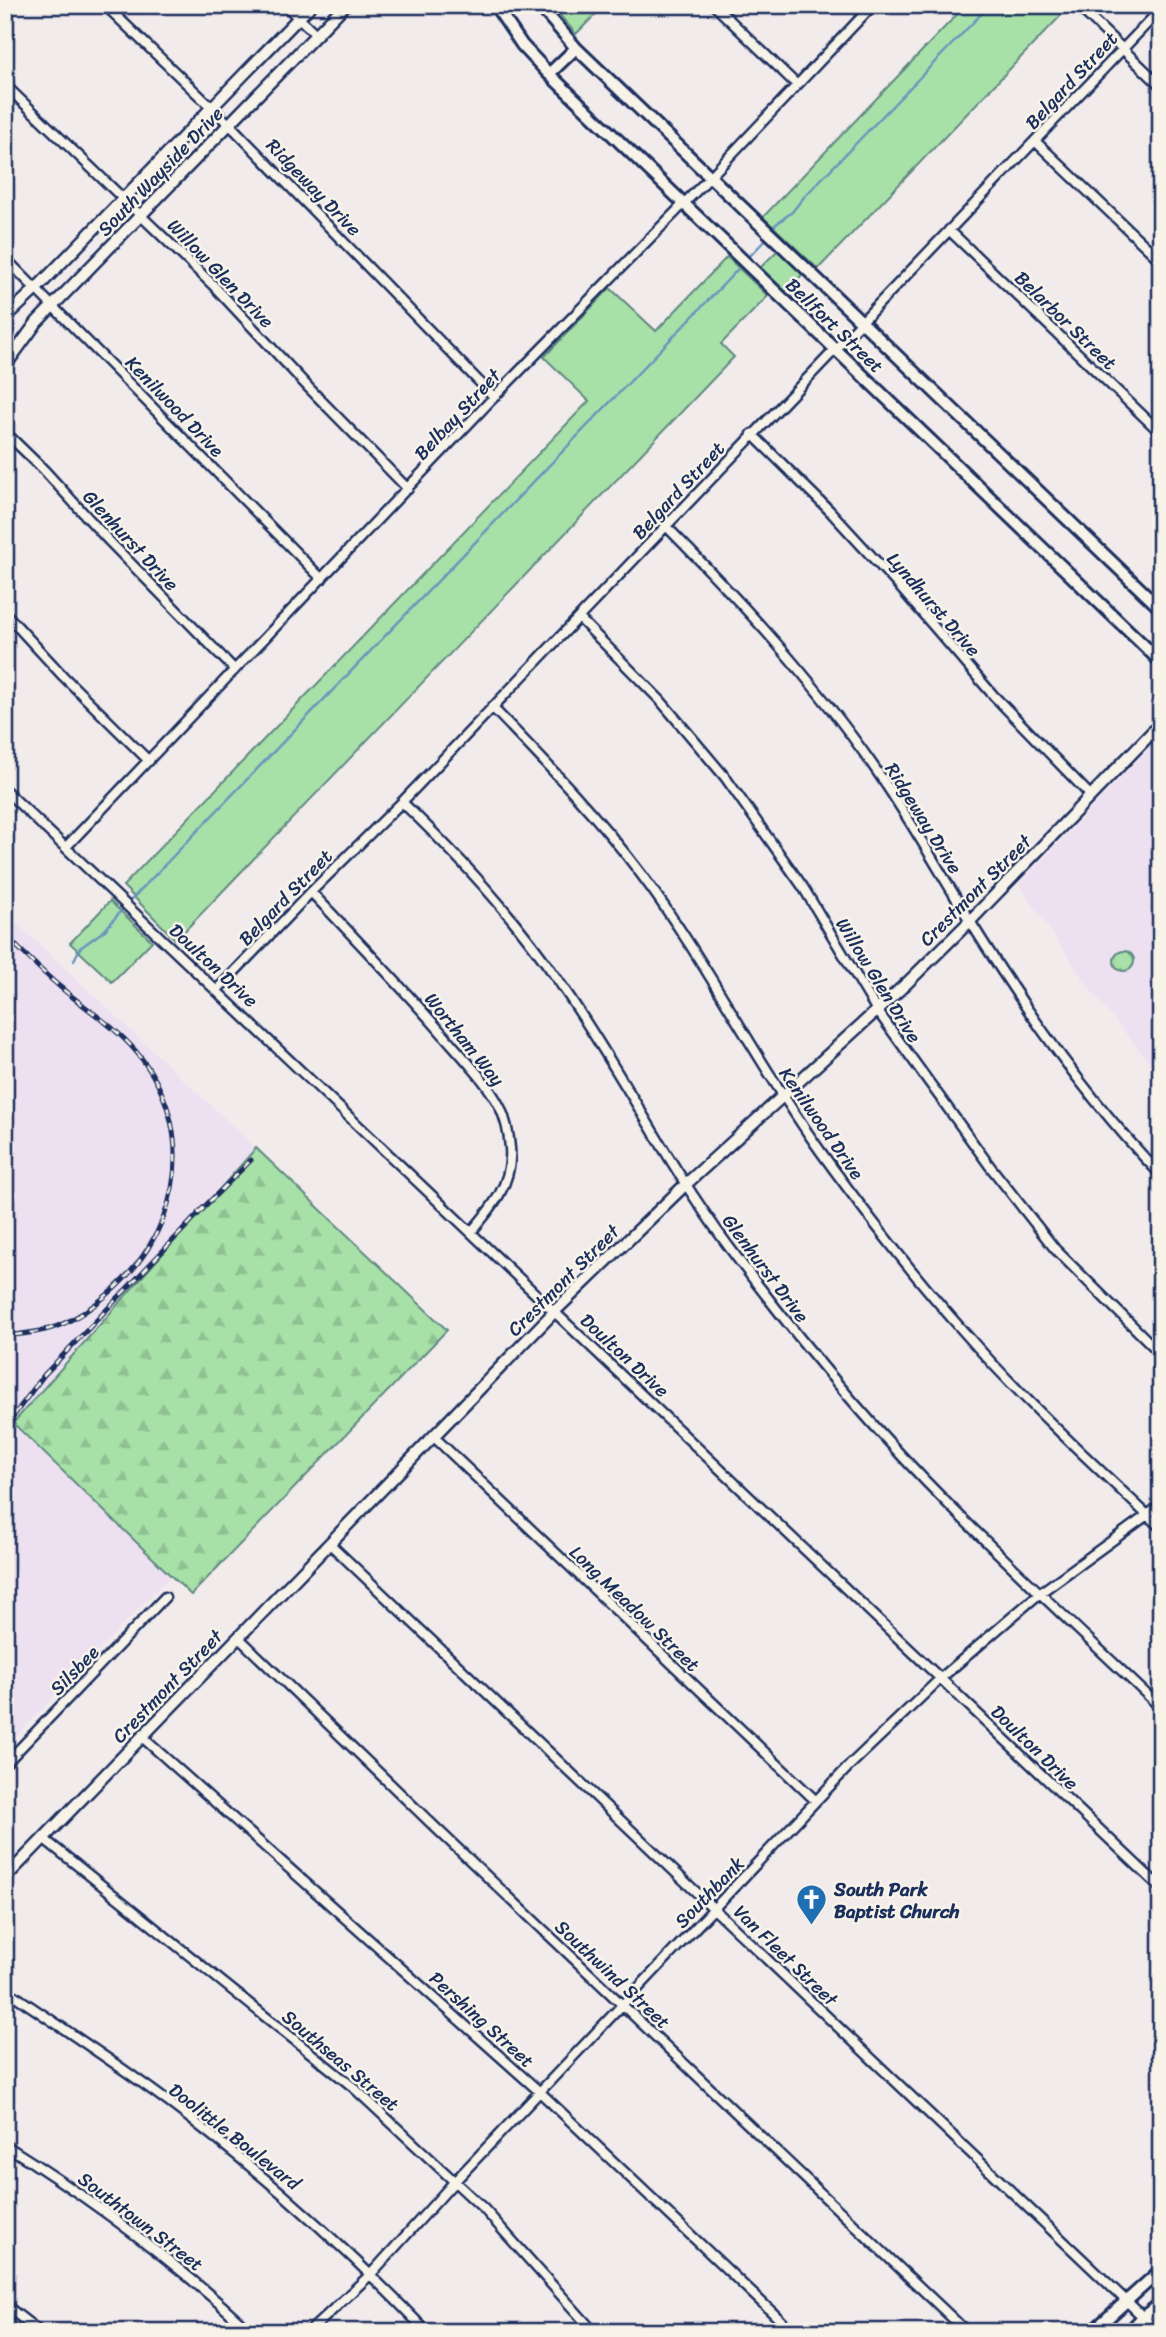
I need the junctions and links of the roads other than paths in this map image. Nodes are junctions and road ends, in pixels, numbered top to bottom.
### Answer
1 (105, 5) edge
2 (285, 5) edge
3 (311, 5) edge
4 (345, 5) edge
5 (539, 5) edge
6 (714, 5) edge
7 (873, 5) edge
8 (1077, 5) edge
9 (497, 6) edge
10 (1161, 9) edge
11 (299, 19) junction
12 (317, 35) junction
13 (576, 48) junction
14 (1122, 49) junction
15 (549, 74) junction
16 (5, 85) edge
17 (797, 85) junction
18 (1161, 86) edge
19 (212, 107) junction
20 (230, 124) junction
21 (1035, 141) junction
22 (710, 177) junction
23 (125, 198) junction
24 (684, 203) junction
25 (142, 215) junction
26 (949, 230) junction
27 (5, 258) edge
28 (1161, 261) edge
29 (37, 288) junction
30 (54, 305) junction
31 (5, 318) edge
32 (861, 322) junction
33 (835, 350) junction
34 (5, 366) edge
35 (494, 397) junction
36 (5, 432) edge
37 (1161, 433) edge
38 (752, 434) junction
39 (408, 488) junction
40 (666, 526) junction
41 (322, 579) junction
42 (1161, 609) edge
43 (5, 613) edge
44 (579, 618) junction
45 (1161, 662) edge
46 (234, 669) junction
47 (492, 707) junction
48 (1161, 723) edge
49 (149, 761) junction
50 (5, 790) edge
51 (1091, 796) junction
52 (402, 802) junction
53 (66, 847) junction
54 (311, 892) junction
55 (970, 921) junction
56 (217, 990) junction
57 (876, 1009) junction
58 (782, 1097) junction
59 (1161, 1175) edge
60 (685, 1185) junction
61 (471, 1232) junction
62 (555, 1311) junction
63 (1161, 1354) edge
64 (433, 1436) junction
65 (1161, 1505) edge
66 (1147, 1515) junction
67 (1161, 1528) edge
68 (330, 1544) junction
69 (1040, 1593) junction
70 (165, 1597) dead end
71 (239, 1637) junction
72 (941, 1678) junction
73 (1161, 1708) edge
74 (142, 1737) junction
75 (5, 1764) edge
76 (816, 1801) junction
77 (43, 1838) junction
78 (5, 1878) edge
79 (1161, 1888) edge
80 (715, 1909) junction
81 (5, 1989) edge
82 (623, 2005) junction
83 (541, 2093) junction
84 (5, 2145) edge
85 (455, 2181) junction
86 (1161, 2270) edge
87 (371, 2274) junction
88 (1126, 2300) junction
89 (1161, 2303) edge
90 (5, 2305) edge
91 (1143, 2317) junction
92 (40, 2332) edge
93 (251, 2332) edge
94 (309, 2332) edge
95 (427, 2332) edge
96 (594, 2332) edge
97 (793, 2332) edge
98 (967, 2332) edge
99 (1092, 2332) edge
100 (1129, 2332) edge
101 (1159, 2332) edge

1 - 19 street, Ridgeway Drive
2 - 11 street
3 - 11 street, South Wayside Drive
4 - 12 street, South Wayside Drive
5 - 13 main road, Bellfort Street
6 - 17 street
7 - 17 street, Belbay Street
8 - 14 street
9 - 15 main road, Bellfort Street
10 - 14 street, Belgard Street
11 - 12 street
11 - 19 street, South Wayside Drive
12 - 20 street, South Wayside Drive
13 - 15 main road
13 - 22 main road, Bellfort Street
14 - 18 street
14 - 21 street, Belgard Street
15 - 24 main road, Bellfort Street
16 - 23 street, Willow Glen Drive
17 - 22 street, Belbay Street
19 - 20 street, Ridgeway Drive
19 - 23 street, South Wayside Drive
20 - 25 street, South Wayside Drive
20 - 35 street, Ridgeway Drive
21 - 26 street, Belgard Street
21 - 28 street
22 - 24 street, Belbay Street
22 - 32 main road, Bellfort Street
23 - 25 street, Willow Glen Drive
23 - 29 street, South Wayside Drive
24 - 33 main road, Bellfort Street
24 - 35 street, Belbay Street
25 - 30 street, South Wayside Drive
25 - 39 street, Willow Glen Drive
26 - 32 street, Belgard Street
26 - 37 street, Belarbor Street
27 - 29 street, Kenilwood Drive
29 - 30 street, Kenilwood Drive
29 - 31 street, South Wayside Drive
30 - 34 street, South Wayside Drive
30 - 41 street, Kenilwood Drive
32 - 33 street, Belgard Street
32 - 42 main road, Bellfort Street
33 - 38 street, Belgard Street
33 - 45 main road, Bellfort Street
35 - 39 street, Belbay Street
36 - 46 street, Glenhurst Drive
38 - 40 street, Belgard Street
38 - 51 street, Lyndhurst Drive
39 - 41 street, Belbay Street
40 - 44 street, Belgard Street
40 - 55 street, Ridgeway Drive
41 - 46 street, Belbay Street
43 - 49 street
44 - 47 street, Belgard Street
44 - 57 street, Willow Glen Drive
46 - 49 street, Belbay Street
47 - 52 street, Belgard Street
47 - 58 street, Kenilwood Drive
48 - 51 street, Crestmont Street
49 - 53 street, Belbay Street
50 - 53 street, Doulton Drive
51 - 55 street, Crestmont Street
52 - 54 street, Belgard Street
52 - 60 street, Glenhurst Drive
53 - 56 street, Doulton Drive
54 - 56 street, Belgard Street
54 - 61 street, Wortham Way
55 - 57 street, Crestmont Street
55 - 59 street, Ridgeway Drive
56 - 61 street, Doulton Drive
57 - 58 street, Crestmont Street
57 - 63 street, Willow Glen Drive
58 - 60 street, Crestmont Street
58 - 66 street, Kenilwood Drive
60 - 62 street, Crestmont Street
60 - 69 street, Glenhurst Drive
61 - 62 street, Doulton Drive
62 - 64 street, Crestmont Street
62 - 72 street, Doulton Drive
64 - 68 street, Crestmont Street
64 - 76 street, Long Meadow Street
65 - 66 street, Southbank
66 - 67 street, Kenilwood Drive
66 - 69 street, Southbank
68 - 71 street, Crestmont Street
68 - 80 street, Van Fleet Street
69 - 72 street, Southbank
69 - 73 street, Glenhurst Drive
70 - 75 street, Silsbee
71 - 74 street, Crestmont Street
71 - 82 street, Southwind Street
72 - 76 street, Southbank
72 - 79 street, Doulton Drive
74 - 77 street, Crestmont Street
74 - 83 street, Pershing Street
76 - 80 street, Southbank
77 - 78 street, Crestmont Street
77 - 85 street, Southseas Street
80 - 82 street, Southbank
80 - 88 street, Van Fleet Street
81 - 87 street, Doolittle Boulevard
82 - 83 street, Southbank
82 - 98 street, Southwind Street
83 - 85 street, Southbank
83 - 97 street, Pershing Street
84 - 93 street, Southtown Street
85 - 87 street, Southbank
85 - 96 street, Southseas Street
86 - 88 main road
87 - 94 street, Southbank
87 - 95 street, Doolittle Boulevard
88 - 91 street, Van Fleet Street
88 - 99 main road
89 - 91 main road
90 - 92 street
91 - 100 main road
91 - 101 street, Van Fleet Street

